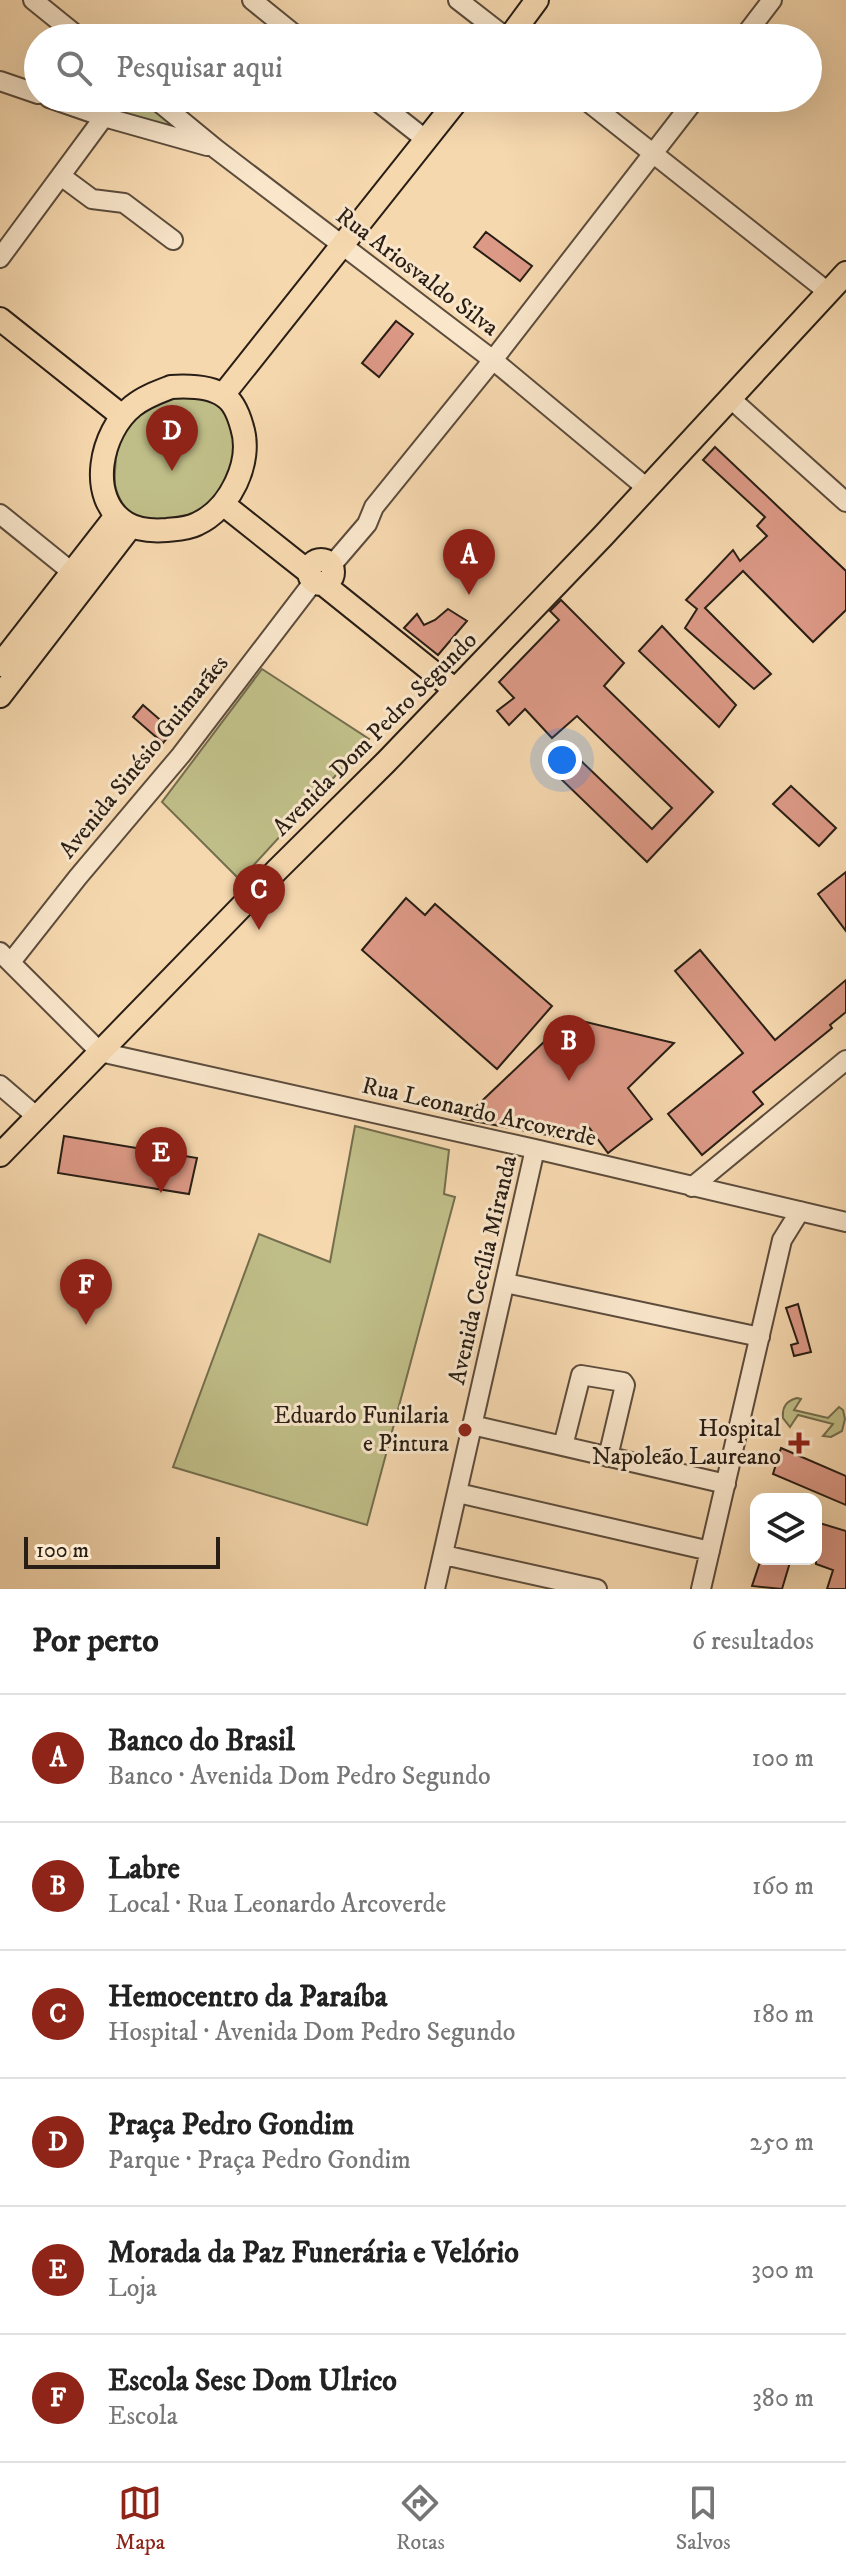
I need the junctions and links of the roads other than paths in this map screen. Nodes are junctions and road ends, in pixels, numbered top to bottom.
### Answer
1 (33, 0) edge
2 (252, 0) edge
3 (458, 0) edge
4 (537, 0) edge
5 (772, 0) edge
6 (63, 24) edge
7 (282, 24) edge
8 (490, 24) edge
9 (519, 24) edge
10 (754, 24) edge
11 (0, 81) edge
12 (24, 89) edge
13 (90, 112) edge
14 (171, 112) edge
15 (391, 112) edge
16 (447, 112) edge
17 (601, 112) edge
18 (685, 112) edge
19 (104, 117) junction
20 (425, 139) junction
21 (216, 149) junction
22 (653, 153) junction
23 (61, 176) junction
24 (173, 240) dead end
25 (342, 245) junction
26 (0, 258) edge
27 (846, 273) edge
28 (828, 292) junction
29 (0, 319) edge
30 (493, 360) junction
31 (223, 395) junction
32 (731, 399) junction
33 (122, 416) junction
34 (648, 489) junction
35 (226, 499) junction
36 (846, 502) edge
37 (0, 514) edge
38 (123, 521) junction
39 (322, 571) junction
40 (73, 573) junction
41 (0, 665) edge
42 (458, 685) junction
43 (0, 696) edge
44 (5, 957) edge
45 (100, 1052) junction
46 (846, 1060) edge
47 (0, 1085) edge
48 (36, 1116) junction
49 (535, 1149) junction
50 (2, 1157) edge
51 (692, 1187) junction
52 (777, 1206) junction
53 (800, 1211) junction
54 (846, 1222) edge
55 (782, 1240) junction
56 (506, 1283) junction
57 (758, 1346) junction
58 (472, 1425) junction
59 (563, 1446) junction
60 (608, 1457) junction
61 (727, 1479) junction
62 (458, 1493) junction
63 (710, 1551) junction
64 (444, 1555) junction
65 (435, 1589) edge
66 (597, 1589) edge
67 (701, 1589) edge

1 - 6 street
2 - 7 street
3 - 8 street
4 - 9 main road
5 - 10 street
11 - 12 street
13 - 19 street
14 - 21 street, Rua Ariosvaldo Silva
15 - 20 street
16 - 20 main road
17 - 22 street
18 - 22 street, Avenida Sinésio Guimarães
19 - 21 street
19 - 23 street
20 - 25 main road
21 - 25 street, Rua Ariosvaldo Silva
22 - 28 street
22 - 30 street, Avenida Sinésio Guimarães
23 - 24 street
23 - 26 street
25 - 30 street, Rua Ariosvaldo Silva
25 - 31 main road
27 - 28 main road, Avenida Dom Pedro Segundo
28 - 32 main road, Avenida Dom Pedro Segundo
29 - 33 main road
30 - 34 street, Rua Ariosvaldo Silva
30 - 39 street, Avenida Sinésio Guimarães
31 - 33 main road
31 - 35 main road
32 - 34 main road, Avenida Dom Pedro Segundo
32 - 36 street
33 - 38 main road
34 - 42 main road, Avenida Dom Pedro Segundo
35 - 38 main road
35 - 39 main road
37 - 40 street
38 - 40 main road
38 - 43 main road
39 - 42 main road
39 - 44 street, Avenida Sinésio Guimarães
40 - 41 main road
42 - 45 main road, Avenida Dom Pedro Segundo
44 - 45 street
45 - 48 main road, Avenida Dom Pedro Segundo
45 - 49 street, Rua Leonardo Arcoverde
46 - 51 street
47 - 48 street
48 - 50 main road, Avenida Dom Pedro Segundo
49 - 51 street, Rua Leonardo Arcoverde
49 - 56 street, Avenida Cecília Miranda
51 - 52 street, Rua Leonardo Arcoverde
52 - 53 street, Rua Leonardo Arcoverde
52 - 55 street
53 - 54 street, Rua Leonardo Arcoverde
53 - 55 street
55 - 57 street
56 - 57 street
56 - 58 street, Avenida Cecília Miranda
57 - 61 street
58 - 59 street
58 - 62 street, Avenida Cecília Miranda
59 - 60 street
59 - 60 street
60 - 61 street
61 - 63 street
62 - 63 street
62 - 64 street, Avenida Cecília Miranda
63 - 67 street
64 - 65 street, Avenida Cecília Miranda
64 - 66 street

